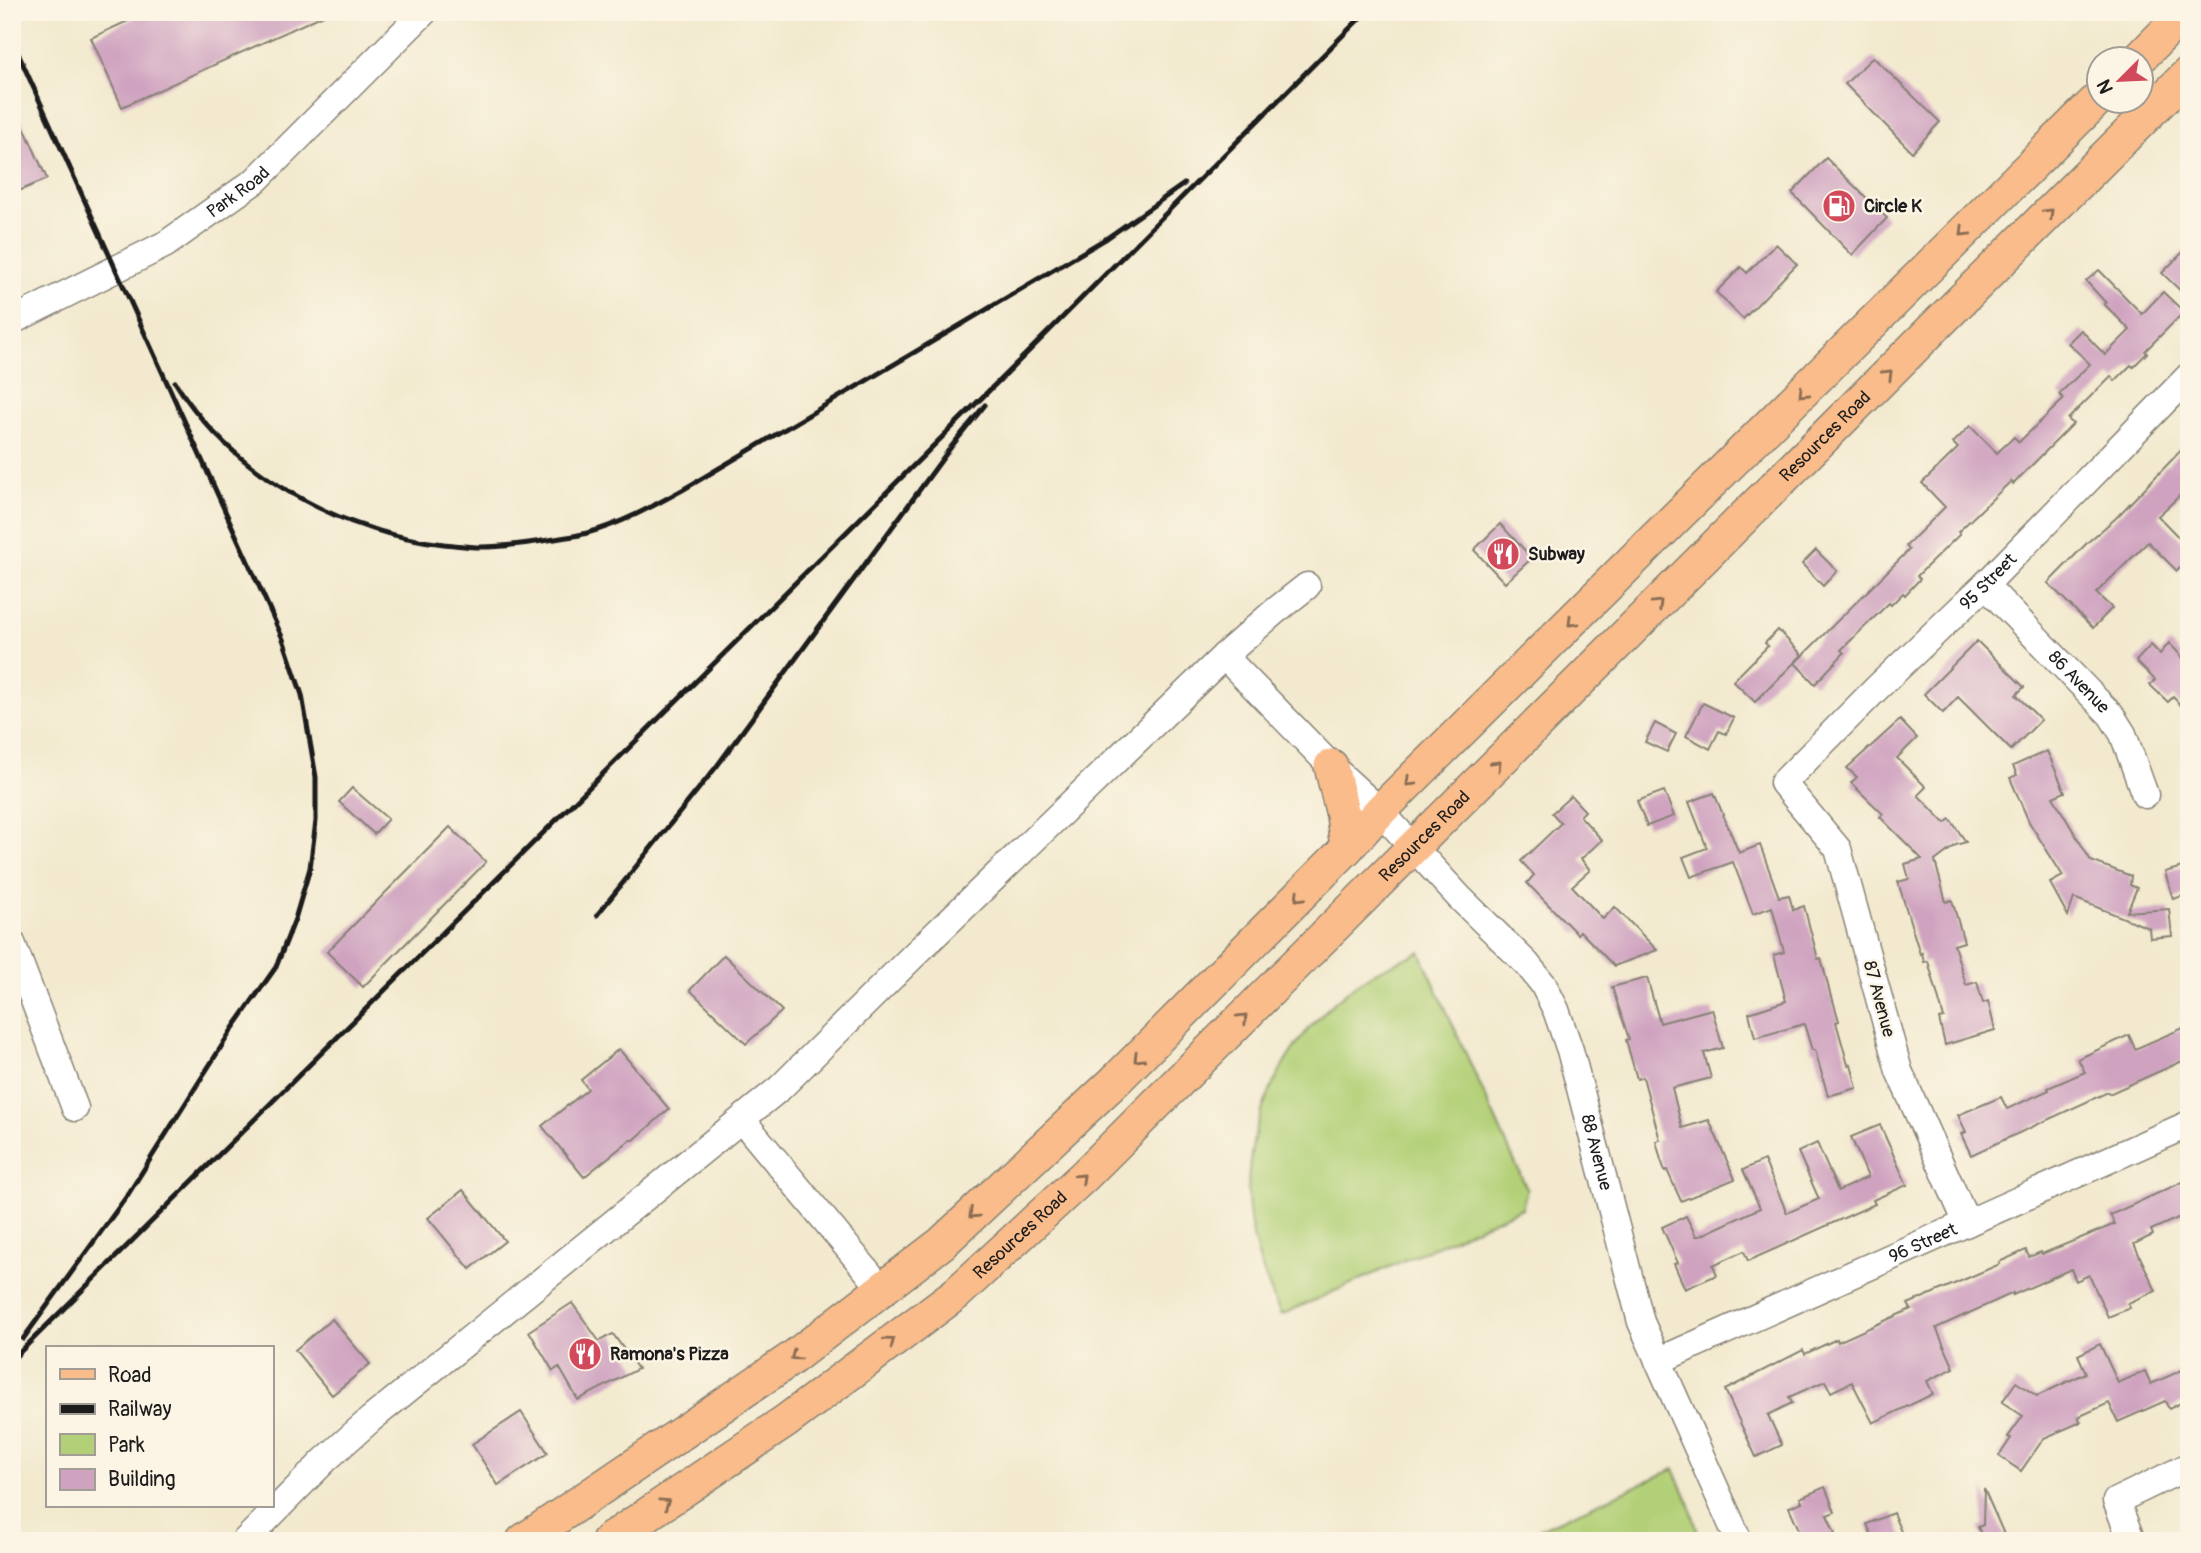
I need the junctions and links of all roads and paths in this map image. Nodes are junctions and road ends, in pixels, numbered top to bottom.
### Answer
1 (424, 12) edge
2 (2185, 12) edge
3 (2152, 46) edge
4 (2189, 73) edge
5 (2086, 110) edge
6 (12, 321) edge
7 (2189, 376) edge
8 (1985, 585) junction
9 (1307, 586) dead end
10 (1224, 656) junction
11 (1331, 766) junction
12 (1783, 783) joint
13 (2145, 795) dead end
14 (1380, 811) junction
15 (1347, 848) junction
16 (1414, 848) junction
17 (12, 943) edge
18 (75, 1108) dead end
19 (742, 1120) junction
20 (2189, 1124) edge
21 (1967, 1223) junction
22 (882, 1289) junction
23 (1658, 1361) junction
24 (2189, 1466) edge
25 (245, 1541) edge
26 (523, 1541) edge
27 (608, 1541) edge
28 (1739, 1541) edge
29 (2132, 1541) edge

1 - 6 street, Park Road
2 - 3 main road
16 -> 4 main road, Resources Road
5 -> 14 main road
7 - 8 street, 95 Street
8 - 12 street, 95 Street
8 - 13 street, 86 Avenue
9 - 10 street
10 - 11 street, 88 Avenue
10 - 19 street
11 - 14 street, 88 Avenue
11 - 15 main road
12 - 21 street, 87 Avenue
14 - 15 main road
14 - 16 street, 88 Avenue
15 -> 22 main road
16 - 23 street, 88 Avenue
27 -> 16 main road, Resources Road
17 - 18 street
19 - 22 street
19 - 25 street
20 - 21 street, 96 Street
21 - 23 street, 96 Street
22 -> 26 main road
23 - 28 street, 88 Avenue
24 - 29 street

